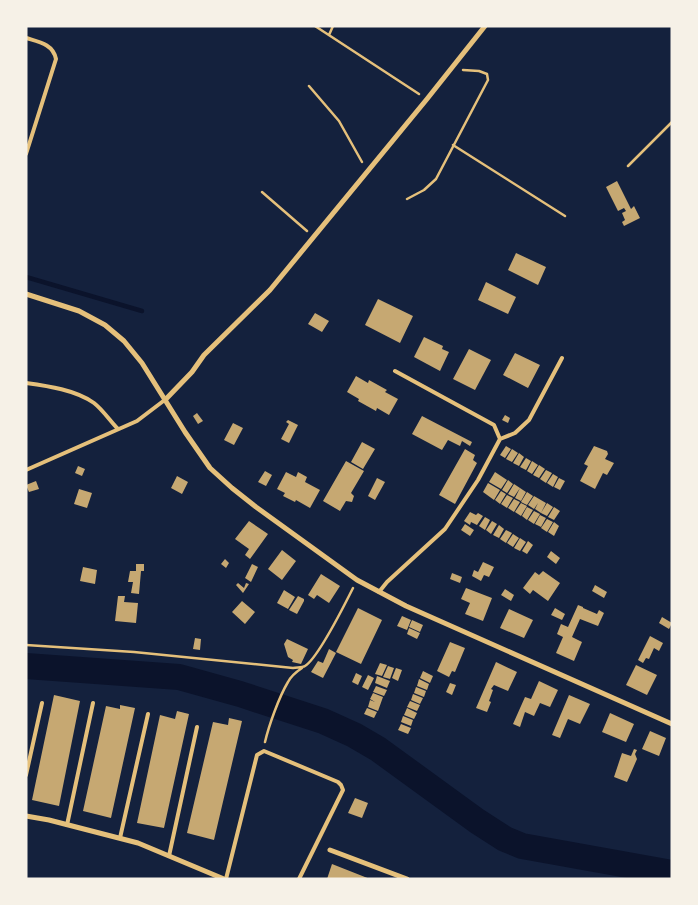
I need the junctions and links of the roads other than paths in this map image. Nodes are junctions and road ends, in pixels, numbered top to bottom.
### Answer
1 (484, 26) edge
2 (26, 38) edge
3 (26, 154) edge
4 (26, 294) edge
5 (562, 358) dead end
6 (395, 371) dead end
7 (26, 383) edge
8 (166, 399) junction
9 (118, 429) junction
10 (500, 439) junction
11 (26, 470) edge
12 (379, 592) junction
13 (42, 703) dead end
14 (93, 703) dead end
15 (148, 714) dead end
16 (672, 724) edge
17 (197, 727) dead end
18 (26, 775) edge
19 (26, 816) edge
20 (67, 825) junction
21 (120, 838) junction
22 (330, 850) dead end
23 (169, 856) junction
24 (225, 879) edge
25 (299, 879) edge
26 (407, 879) edge

1 - 8 street
2 - 3 lane
4 - 8 street
5 - 10 lane
6 - 10 lane
7 - 9 lane
8 - 9 lane
8 - 12 street
9 - 11 lane
10 - 12 lane
12 - 16 street
13 - 18 lane
14 - 20 lane
15 - 21 lane
17 - 23 lane
19 - 20 street
20 - 21 street
21 - 23 street
22 - 26 street
23 - 24 street
24 - 25 lane

